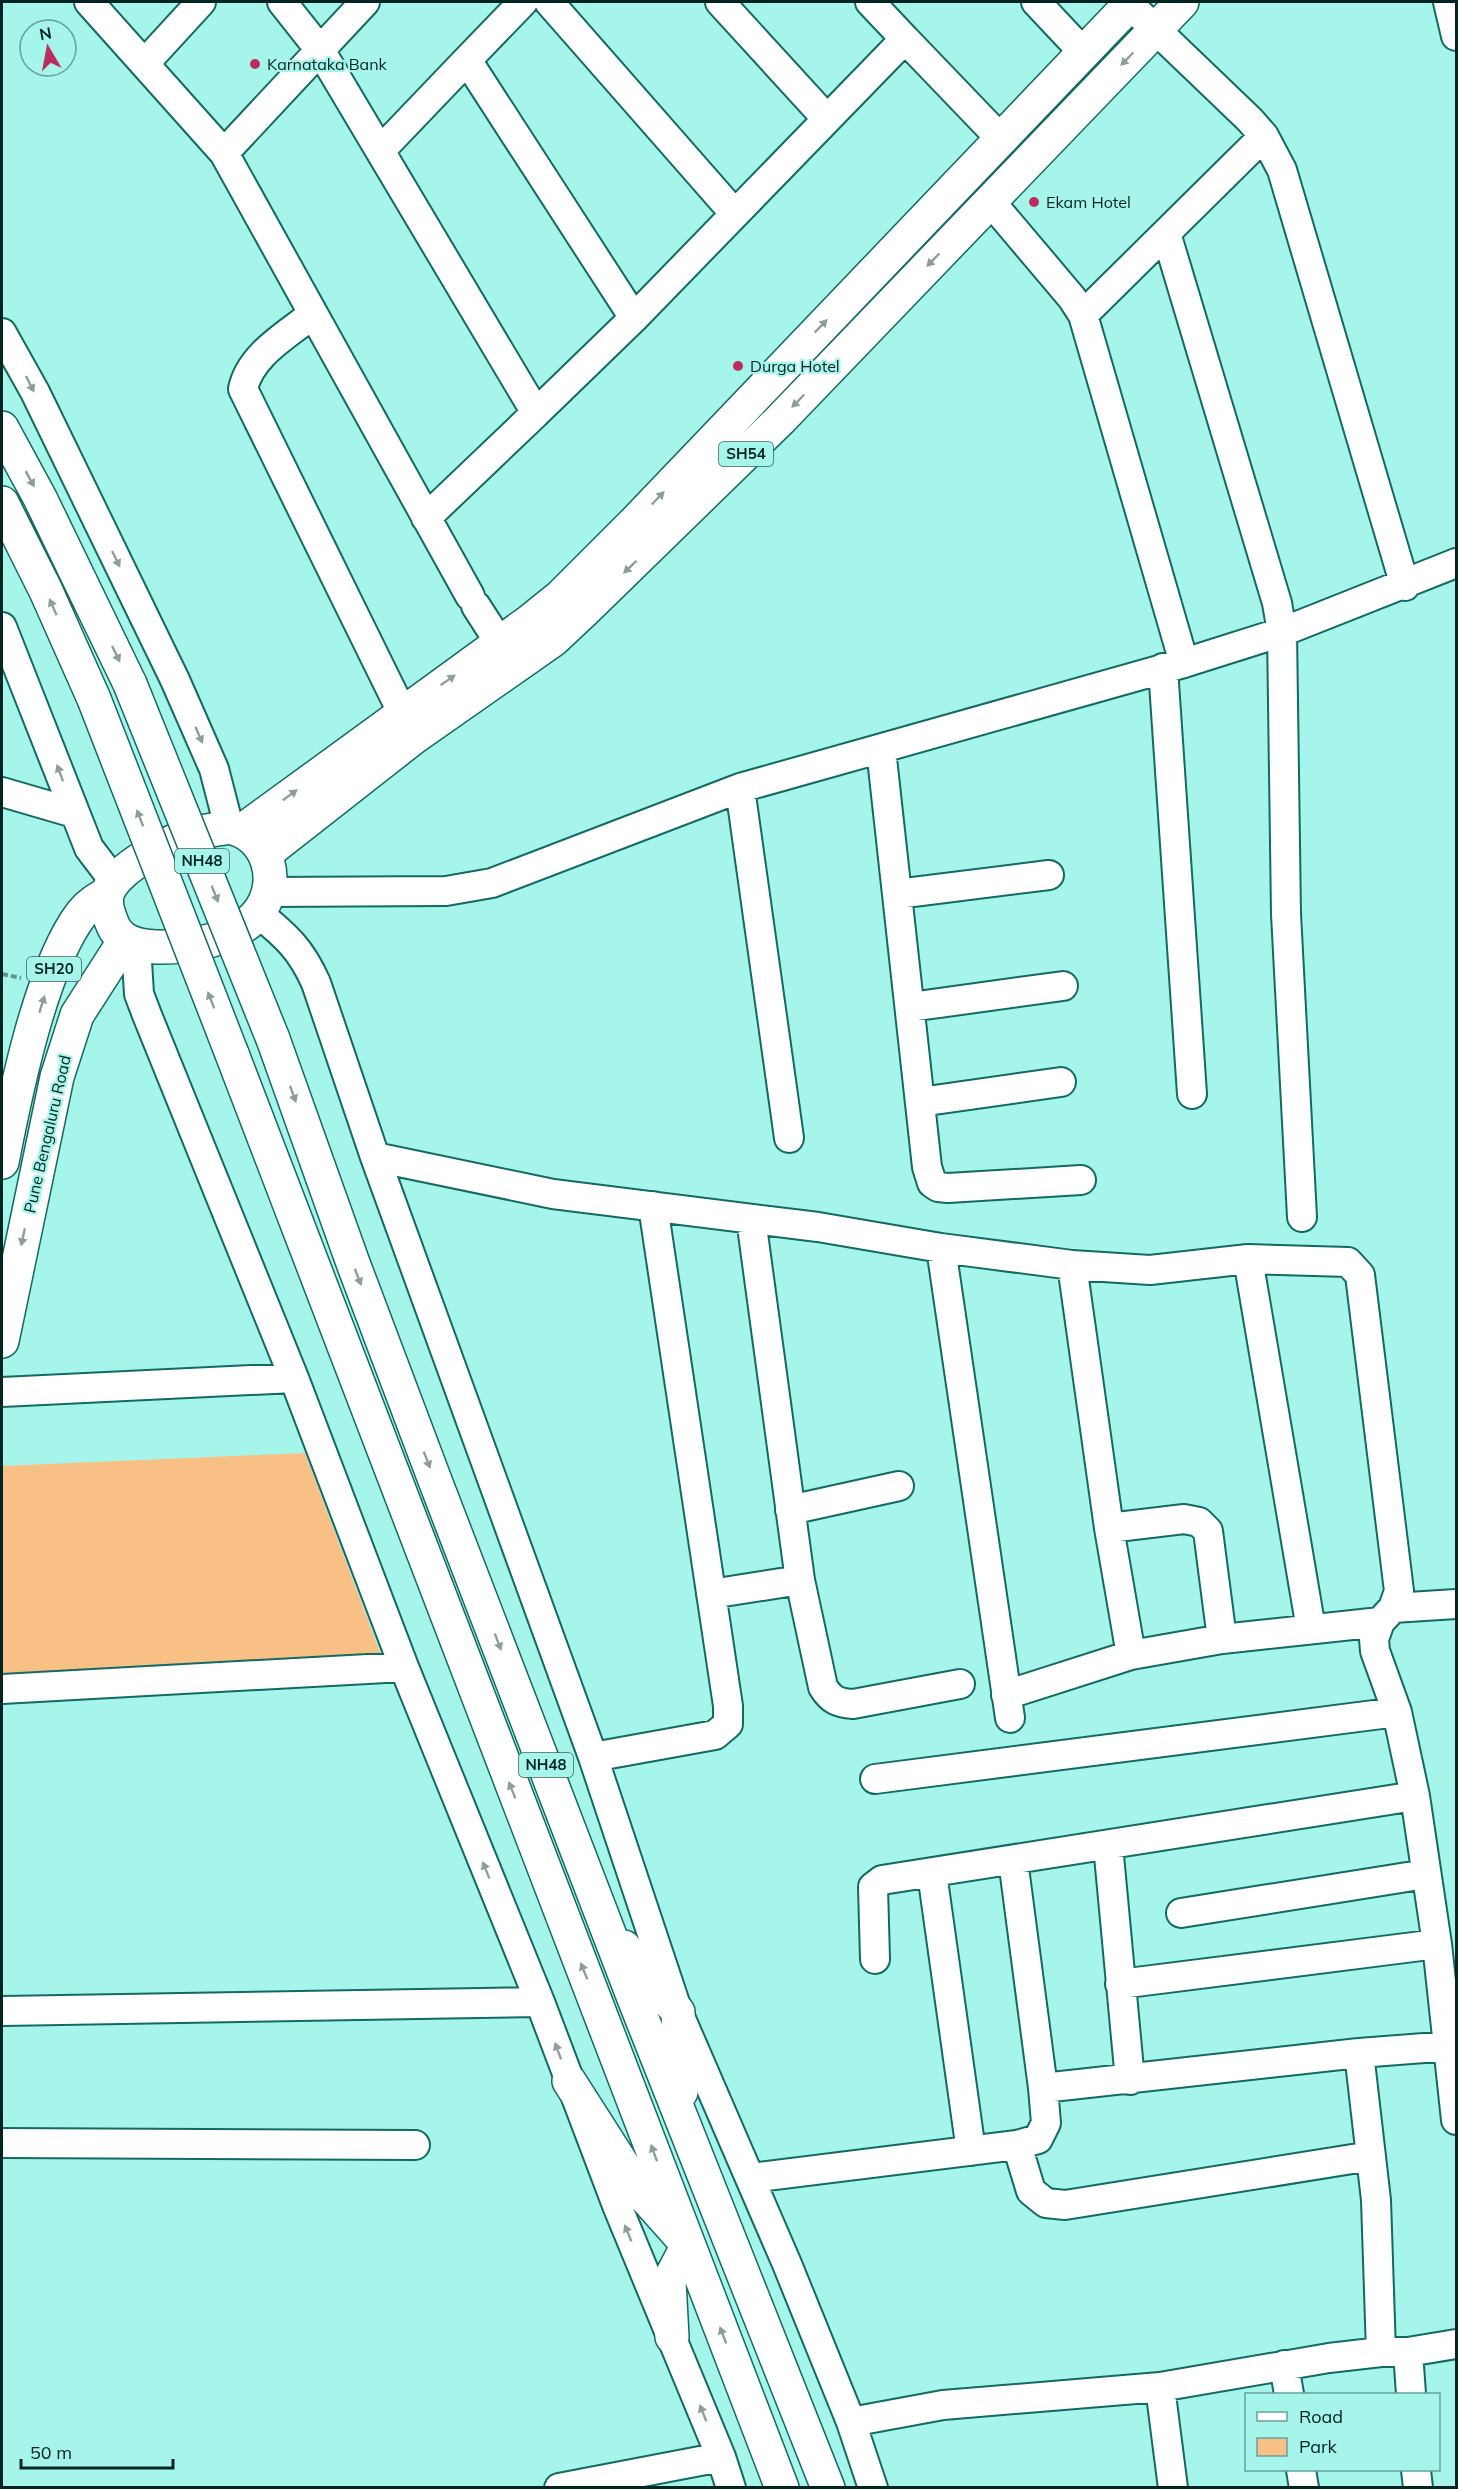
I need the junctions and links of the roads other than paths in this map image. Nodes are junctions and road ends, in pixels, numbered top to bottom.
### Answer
1 (89, 2) edge
2 (201, 2) edge
3 (282, 2) edge
4 (365, 2) edge
5 (523, 2) edge
6 (549, 2) edge
7 (720, 2) edge
8 (870, 2) edge
9 (1036, 2) edge
10 (1182, 2) edge
11 (1448, 2) edge
12 (1130, 3) edge
13 (1156, 28) junction
14 (1456, 36) edge
15 (905, 39) junction
16 (320, 50) junction
17 (1083, 52) junction
18 (467, 60) junction
19 (146, 63) junction
20 (827, 119) junction
21 (1264, 136) junction
22 (1000, 138) junction
23 (380, 151) junction
24 (224, 153) junction
25 (990, 201) junction
26 (930, 213) junction
27 (735, 214) junction
28 (1166, 233) junction
29 (956, 236) junction
30 (313, 314) junction
31 (1083, 315) junction
32 (634, 318) junction
33 (2, 333) edge
34 (536, 412) junction
35 (2, 428) edge
36 (2, 503) edge
37 (426, 518) junction
38 (646, 532) junction
39 (1456, 564) edge
40 (1405, 585) junction
41 (2, 627) edge
42 (1282, 633) junction
43 (508, 656) junction
44 (1173, 665) junction
45 (402, 712) junction
46 (881, 749) junction
47 (740, 788) junction
48 (2, 792) edge
49 (74, 813) junction
50 (236, 829) junction
51 (265, 854) junction
52 (1050, 875) dead end
53 (110, 887) junction
54 (897, 894) junction
55 (263, 903) junction
56 (131, 943) junction
57 (1063, 986) dead end
58 (910, 1007) junction
59 (1060, 1082) dead end
60 (1192, 1094) dead end
61 (920, 1102) junction
62 (789, 1138) dead end
63 (375, 1157) junction
64 (2, 1162) edge
65 (1081, 1180) dead end
66 (653, 1206) junction
67 (1302, 1217) dead end
68 (751, 1219) junction
69 (941, 1248) junction
70 (1248, 1259) junction
71 (1072, 1265) junction
72 (2, 1341) edge
73 (294, 1378) junction
74 (2, 1392) edge
75 (898, 1486) dead end
76 (790, 1510) junction
77 (1109, 1528) junction
78 (800, 1580) junction
79 (711, 1594) junction
80 (1456, 1604) edge
81 (1387, 1615) junction
82 (1311, 1629) junction
83 (1222, 1639) junction
84 (1131, 1655) junction
85 (404, 1666) junction
86 (960, 1684) dead end
87 (2, 1689) edge
88 (1397, 1712) junction
89 (593, 1757) junction
90 (875, 1779) dead end
91 (1415, 1796) junction
92 (1108, 1845) junction
93 (1013, 1860) junction
94 (932, 1873) junction
95 (1426, 1874) junction
96 (1180, 1912) dead end
97 (607, 1926) junction
98 (1437, 1944) junction
99 (875, 1959) dead end
100 (1120, 1983) junction
101 (540, 2002) junction
102 (2, 2011) edge
103 (678, 2012) junction
104 (1450, 2046) junction
105 (1359, 2054) junction
106 (1130, 2080) junction
107 (569, 2081) junction
108 (1043, 2088) junction
109 (680, 2114) junction
110 (1456, 2120) edge
111 (2, 2143) edge
112 (415, 2145) dead end
113 (1017, 2145) junction
114 (971, 2151) junction
115 (1371, 2156) junction
116 (751, 2178) junction
117 (688, 2245) junction
118 (672, 2337) junction
119 (1456, 2344) edge
120 (1394, 2352) junction
121 (1284, 2365) junction
122 (1160, 2387) junction
123 (1289, 2393) edge
124 (1411, 2393) edge
125 (851, 2422) junction
126 (721, 2457) junction
127 (1301, 2471) edge
128 (1416, 2471) edge
129 (559, 2487) edge
130 (731, 2487) edge
131 (782, 2487) edge
132 (828, 2487) edge
133 (873, 2487) edge
134 (1173, 2487) edge
135 (1304, 2487) edge
136 (1418, 2487) edge

1 - 19 street
2 - 19 street
3 - 16 street
4 - 16 street
5 - 18 street
6 - 27 street
7 - 20 street
8 - 15 street
9 - 17 street
10 - 13 main road, SH54
11 - 14 street
12 - 13 street
12 - 17 main road, SH54
13 - 21 street
13 -> 25 main road, SH54
15 - 20 street
15 - 22 street
16 - 23 street
16 - 24 street
17 - 22 main road, SH54
18 - 23 street
18 - 32 street
19 - 24 street
20 - 27 street
21 - 28 street
21 - 40 street
22 - 26 main road, SH54
23 - 34 street
24 - 30 street
25 - 29 main road, SH54
25 - 31 street
26 - 29 main road
38 -> 26 main road, SH54
27 - 32 street
28 - 31 street
28 - 42 street
29 -> 38 main road, SH54
30 - 37 street
30 - 45 street
31 - 44 street
32 - 34 street
33 -> 50 street
34 - 37 street
35 -> 97 main road, NH48, bridge
117 -> 36 main road, NH48, bridge
37 - 43 street
38 - 43 main road, SH54
39 - 40 street
40 - 42 street
49 -> 41 street
42 - 44 street
42 - 67 street
45 -> 43 main road, SH54
43 - 51 main road, SH54
44 - 46 street
44 - 60 street
50 -> 45 main road, SH54
46 - 47 street
46 - 54 street
47 - 55 street
47 - 62 street
48 - 49 street
49 - 53 street
50 - 51 main road
50 - 53 main road
51 - 55 main road
52 - 54 street
53 - 56 main road
64 -> 53 main road, SH20
54 - 58 street
55 - 56 main road
55 - 63 street
56 -> 72 main road, Pune Bengaluru Road / SH20
56 - 73 street
57 - 58 street
58 - 61 street
59 - 61 street
61 - 65 street
63 - 66 street
63 - 89 street
66 - 68 street
66 - 79 street
68 - 69 street
68 - 76 street
69 - 71 street
69 - 84 street
70 - 71 street
70 - 81 street
70 - 82 street
71 - 77 street
73 - 74 street
73 - 85 street
75 - 76 street
76 - 78 street
77 - 83 street
77 - 84 street
78 - 79 street
78 - 86 street
79 - 89 street
80 - 81 street
81 - 82 street
81 - 88 street
82 - 83 street
83 - 84 street
85 - 87 street
101 -> 85 street
88 - 90 street
88 - 91 street
89 - 103 street
91 - 92 street
91 - 95 street
92 - 93 street
92 - 100 street
93 - 94 street
93 - 108 street
94 - 99 street
94 - 114 street
95 - 96 street
95 - 98 street
97 - 103 main road
97 - 109 main road, NH48
98 - 100 street
98 - 104 street
100 - 106 street
101 - 102 street
107 -> 101 street
103 - 109 main road
103 - 116 street
104 - 105 street
104 - 110 street
105 - 106 street
105 - 115 street
106 - 108 street
107 - 117 main road
118 -> 107 street
108 - 113 street
109 - 132 main road, NH48
111 - 112 street
113 - 114 street
113 - 115 street
114 - 116 street
115 - 120 street
116 - 125 street
117 - 118 main road
131 -> 117 main road, NH48
126 -> 118 street
119 - 120 street
120 - 121 street
120 - 124 street
121 - 122 street
121 - 123 street
122 - 125 street
122 - 134 street
125 - 133 street
126 - 129 street
126 - 130 street
127 - 135 street
128 - 136 street

